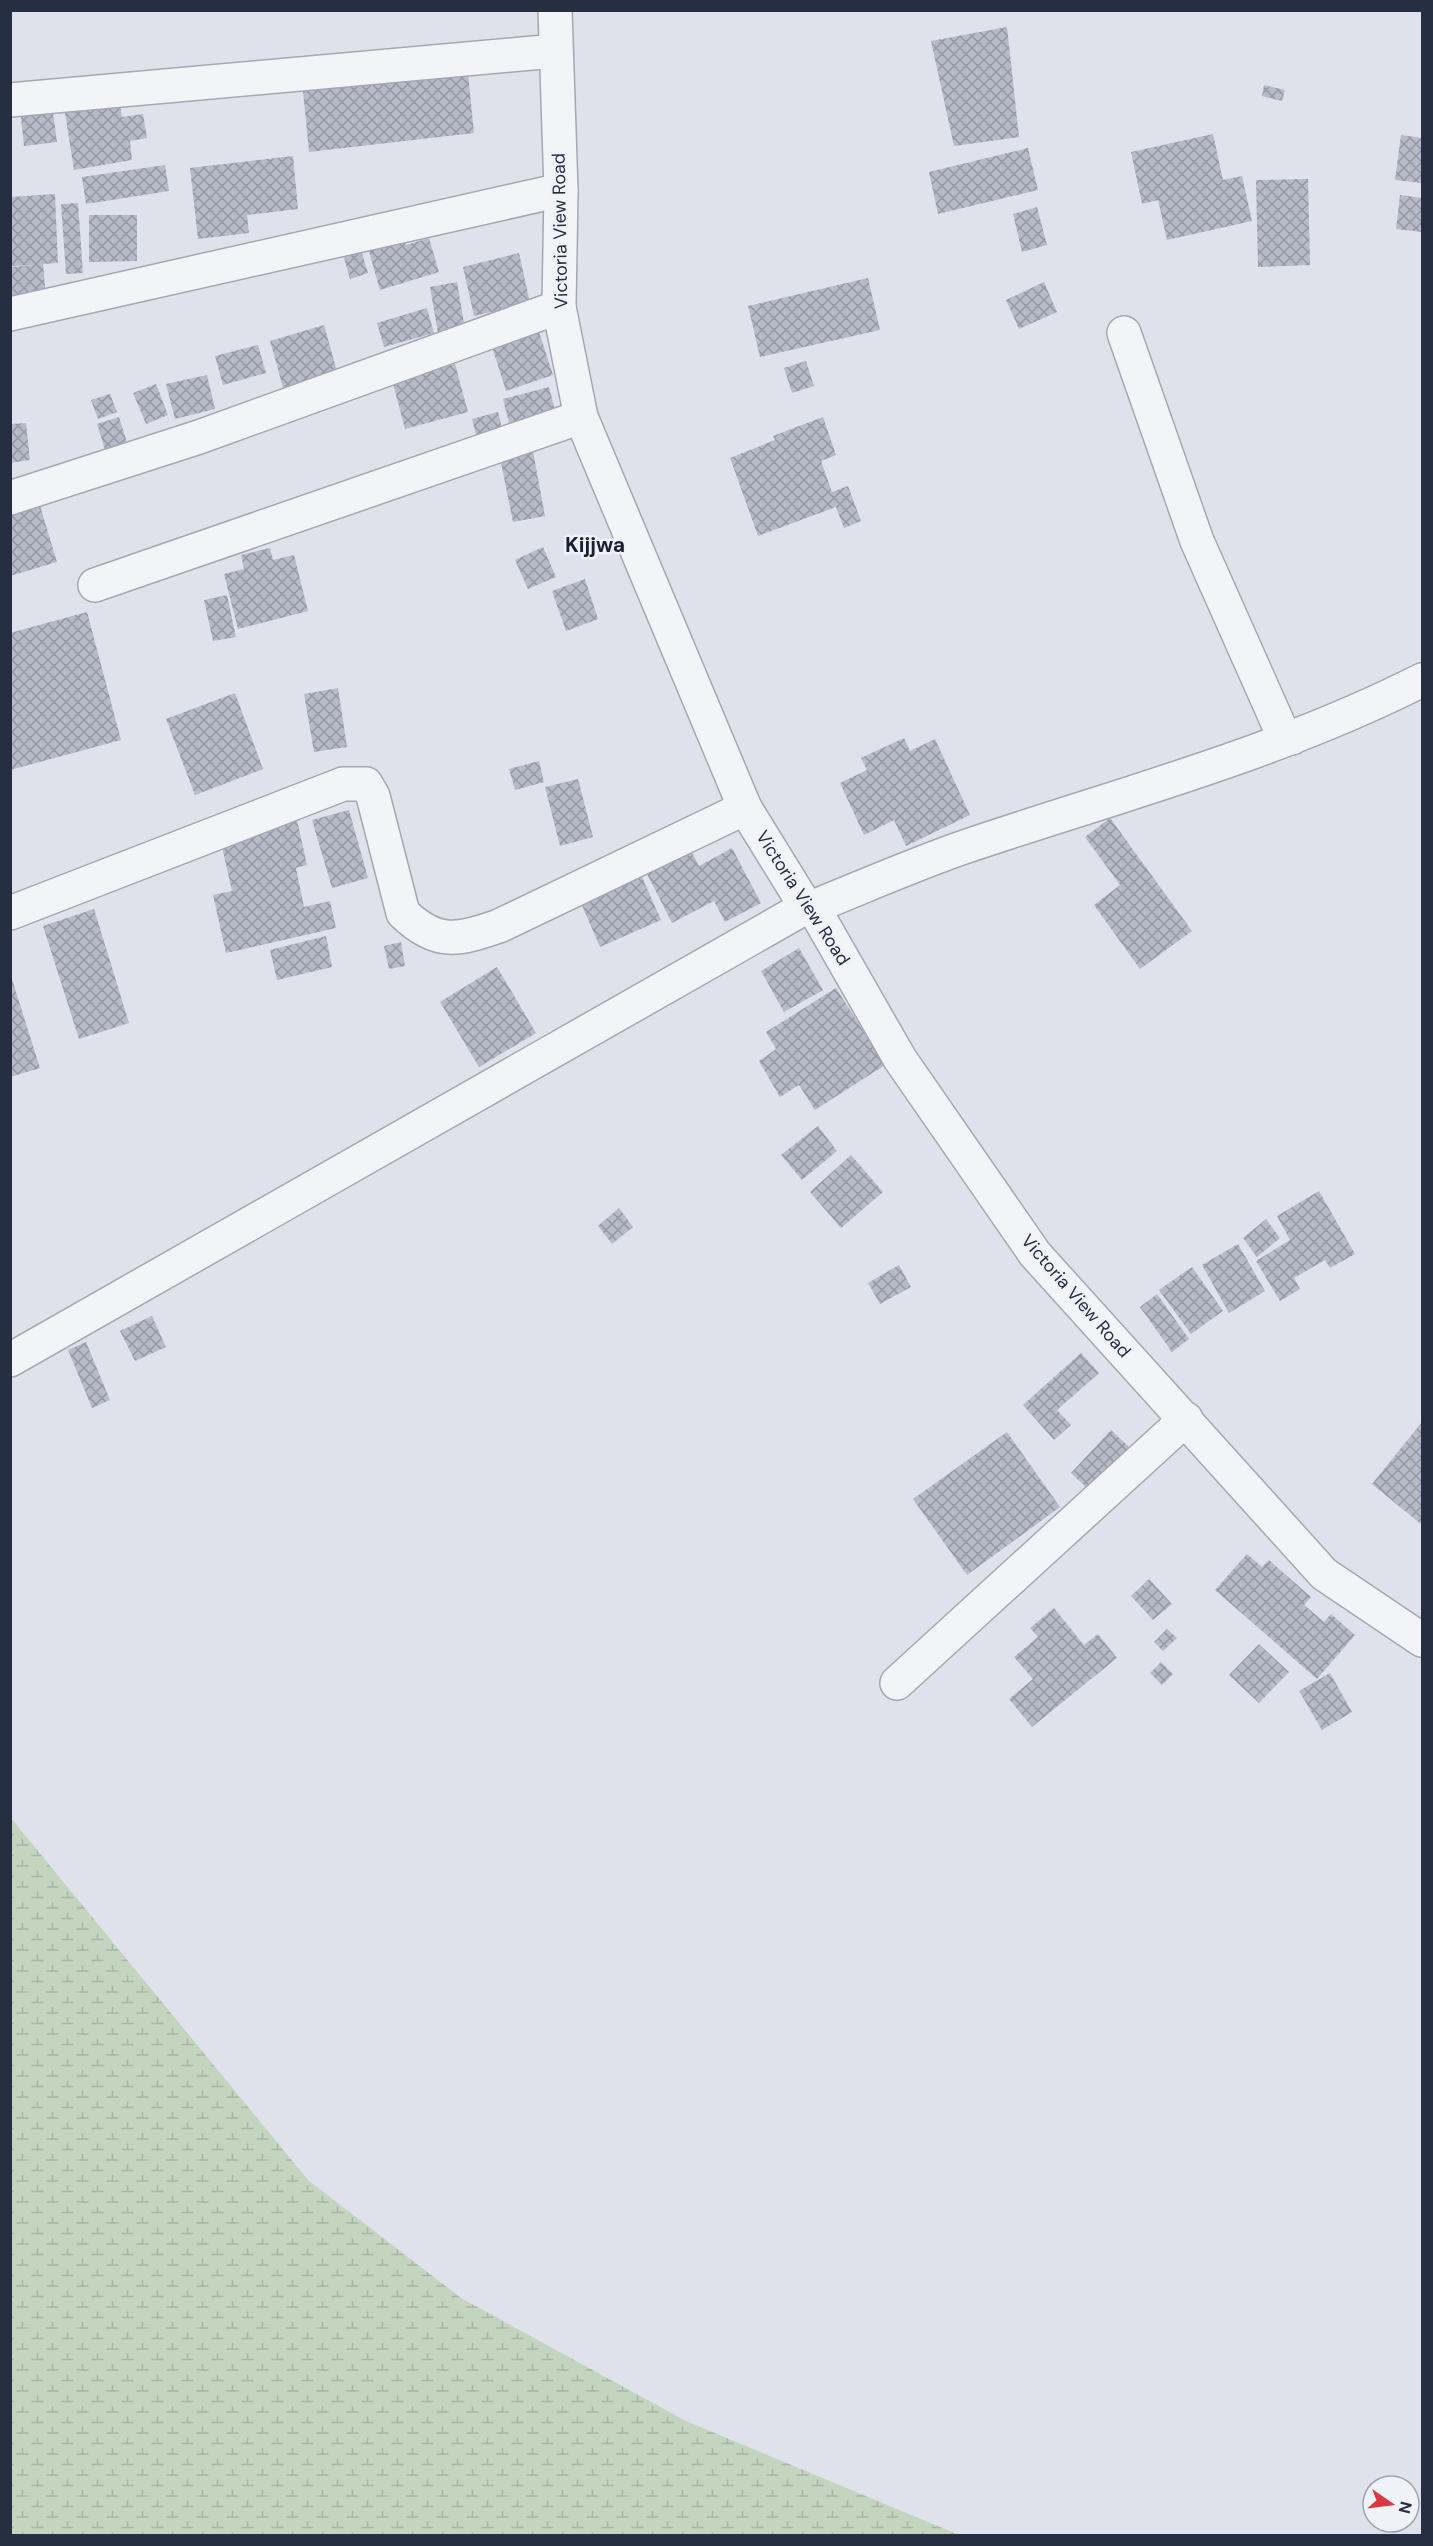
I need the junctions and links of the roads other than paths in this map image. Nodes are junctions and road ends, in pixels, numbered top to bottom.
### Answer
1 (555, 10) edge
2 (555, 51) junction
3 (10, 100) edge
4 (561, 190) junction
5 (559, 307) junction
6 (10, 314) edge
7 (1124, 333) dead end
8 (581, 417) junction
9 (10, 498) edge
10 (95, 585) dead end
11 (1422, 680) edge
12 (1292, 738) junction
13 (746, 808) junction
14 (810, 907) junction
15 (10, 913) edge
16 (10, 1360) edge
17 (1186, 1419) junction
18 (1422, 1640) edge
19 (897, 1683) dead end

1 - 2 street, Victoria View Road
2 - 3 street
2 - 4 street, Victoria View Road
4 - 5 street, Victoria View Road
4 - 6 street
5 - 8 street, Victoria View Road
5 - 9 street
7 - 12 street
8 - 10 street
8 - 13 street, Victoria View Road
11 - 12 street
12 - 14 street
13 - 14 street, Victoria View Road
13 - 15 street
14 - 16 street
14 - 17 street, Victoria View Road
17 - 18 street, Victoria View Road
17 - 19 street

